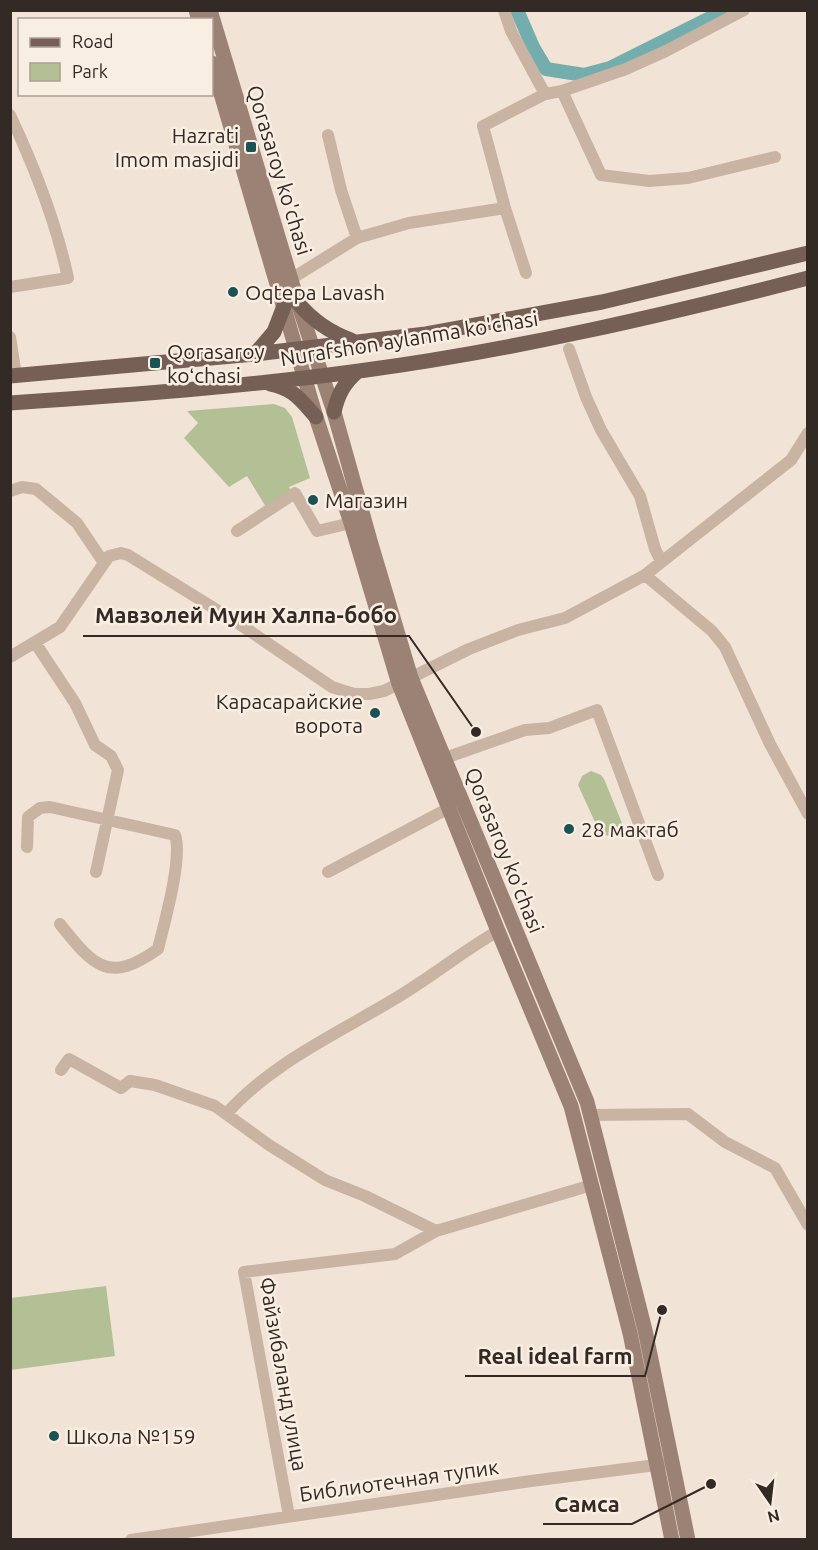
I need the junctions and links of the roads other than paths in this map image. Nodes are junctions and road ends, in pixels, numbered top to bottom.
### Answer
1 (504, 10) edge
2 (744, 10) edge
3 (213, 20) edge
4 (213, 66) edge
5 (562, 91) junction
6 (545, 94) junction
7 (10, 115) edge
8 (328, 135) dead end
9 (775, 157) dead end
10 (505, 208) junction
11 (357, 238) junction
12 (807, 253) edge
13 (774, 262) junction
14 (526, 273) dead end
15 (807, 278) edge
16 (291, 279) junction
17 (780, 285) junction
18 (10, 287) edge
19 (645, 293) junction
20 (291, 305) junction
21 (651, 316) junction
22 (10, 337) edge
23 (354, 341) junction
24 (313, 346) junction
25 (296, 349) junction
26 (569, 350) dead end
27 (255, 354) junction
28 (358, 372) junction
29 (322, 375) junction
30 (13, 376) edge
31 (305, 377) junction
32 (258, 382) junction
33 (10, 403) edge
34 (334, 412) junction
35 (316, 417) junction
36 (807, 433) edge
37 (10, 491) edge
38 (351, 523) junction
39 (237, 531) dead end
40 (661, 561) junction
41 (104, 562) junction
42 (645, 574) junction
43 (36, 644) junction
44 (10, 657) edge
45 (405, 681) junction
46 (445, 759) junction
47 (449, 808) junction
48 (806, 810) edge
49 (108, 819) junction
50 (27, 847) dead end
51 (96, 872) dead end
52 (328, 872) dead end
53 (658, 875) dead end
54 (60, 924) dead end
55 (498, 931) junction
56 (61, 1070) dead end
57 (226, 1114) junction
58 (590, 1115) junction
59 (592, 1185) junction
60 (807, 1225) edge
61 (436, 1231) junction
62 (673, 1463) junction
63 (656, 1465) junction
64 (289, 1516) junction
65 (131, 1539) edge
66 (672, 1539) edge
67 (688, 1539) edge

1 - 6 street
2 - 5 street
3 - 16 main road, Qorasaroy ko'chasi
4 - 20 main road, Qorasaroy ko'chasi
5 - 6 street
5 - 9 street
6 - 10 street
7 - 18 street
8 - 11 street
10 - 11 street
10 - 14 street
11 - 16 street
12 - 13 main road, Nurafshon aylanma ko'chasi
13 - 17 main road
13 - 19 main road, Nurafshon aylanma ko'chasi
15 - 17 main road, Nurafshon aylanma ko'chasi
16 - 20 main road, Qorasaroy ko'chasi
17 - 21 main road, Nurafshon aylanma ko'chasi
19 - 21 main road
19 - 23 main road, Nurafshon aylanma ko'chasi
20 - 23 main road
20 - 24 main road, Qorasaroy ko'chasi
20 - 25 main road, Qorasaroy ko'chasi
20 - 27 main road
21 - 28 main road, Nurafshon aylanma ko'chasi
22 - 30 street
23 - 24 main road, Nurafshon aylanma ko'chasi
24 - 25 main road, Nurafshon aylanma ko'chasi
24 - 29 main road, Qorasaroy ko'chasi
25 - 27 main road, Nurafshon aylanma ko'chasi
25 - 31 main road, Qorasaroy ko'chasi
26 - 40 street
27 - 30 main road, Nurafshon aylanma ko'chasi
28 - 29 main road, Nurafshon aylanma ko'chasi
28 - 34 main road
29 - 31 main road, Nurafshon aylanma ko'chasi
29 - 34 main road, Qorasaroy ko'chasi
31 - 32 main road, Nurafshon aylanma ko'chasi
31 - 35 main road, Qorasaroy ko'chasi
32 - 33 main road, Nurafshon aylanma ko'chasi
32 - 35 main road
34 - 45 main road, Qorasaroy ko'chasi
35 - 38 main road, Qorasaroy ko'chasi
36 - 40 street
37 - 41 street
38 - 39 street
38 - 45 main road, Qorasaroy ko'chasi
40 - 42 street
41 - 43 street
41 - 45 street
42 - 45 street
42 - 48 street
43 - 44 street
43 - 49 street
45 - 46 main road, Qorasaroy ko'chasi
45 - 47 main road, Qorasaroy ko'chasi
46 - 53 street
46 - 58 main road, Qorasaroy ko'chasi
47 - 52 street
47 - 55 main road, Qorasaroy ko'chasi
49 - 50 street
49 - 51 street
49 - 54 street
55 - 57 street
55 - 59 main road, Qorasaroy ko'chasi
56 - 57 street
57 - 61 street
58 - 60 street
58 - 62 main road, Qorasaroy ko'chasi
59 - 61 street, Файзибаланд улица
59 - 63 main road, Qorasaroy ko'chasi
61 - 64 street, Файзибаланд улица
62 - 63 street, Библиотечная тупик
62 - 67 main road, Qorasaroy ko'chasi
63 - 64 street, Библиотечная тупик
63 - 66 main road, Qorasaroy ko'chasi
64 - 65 street, Библиотечная тупик

